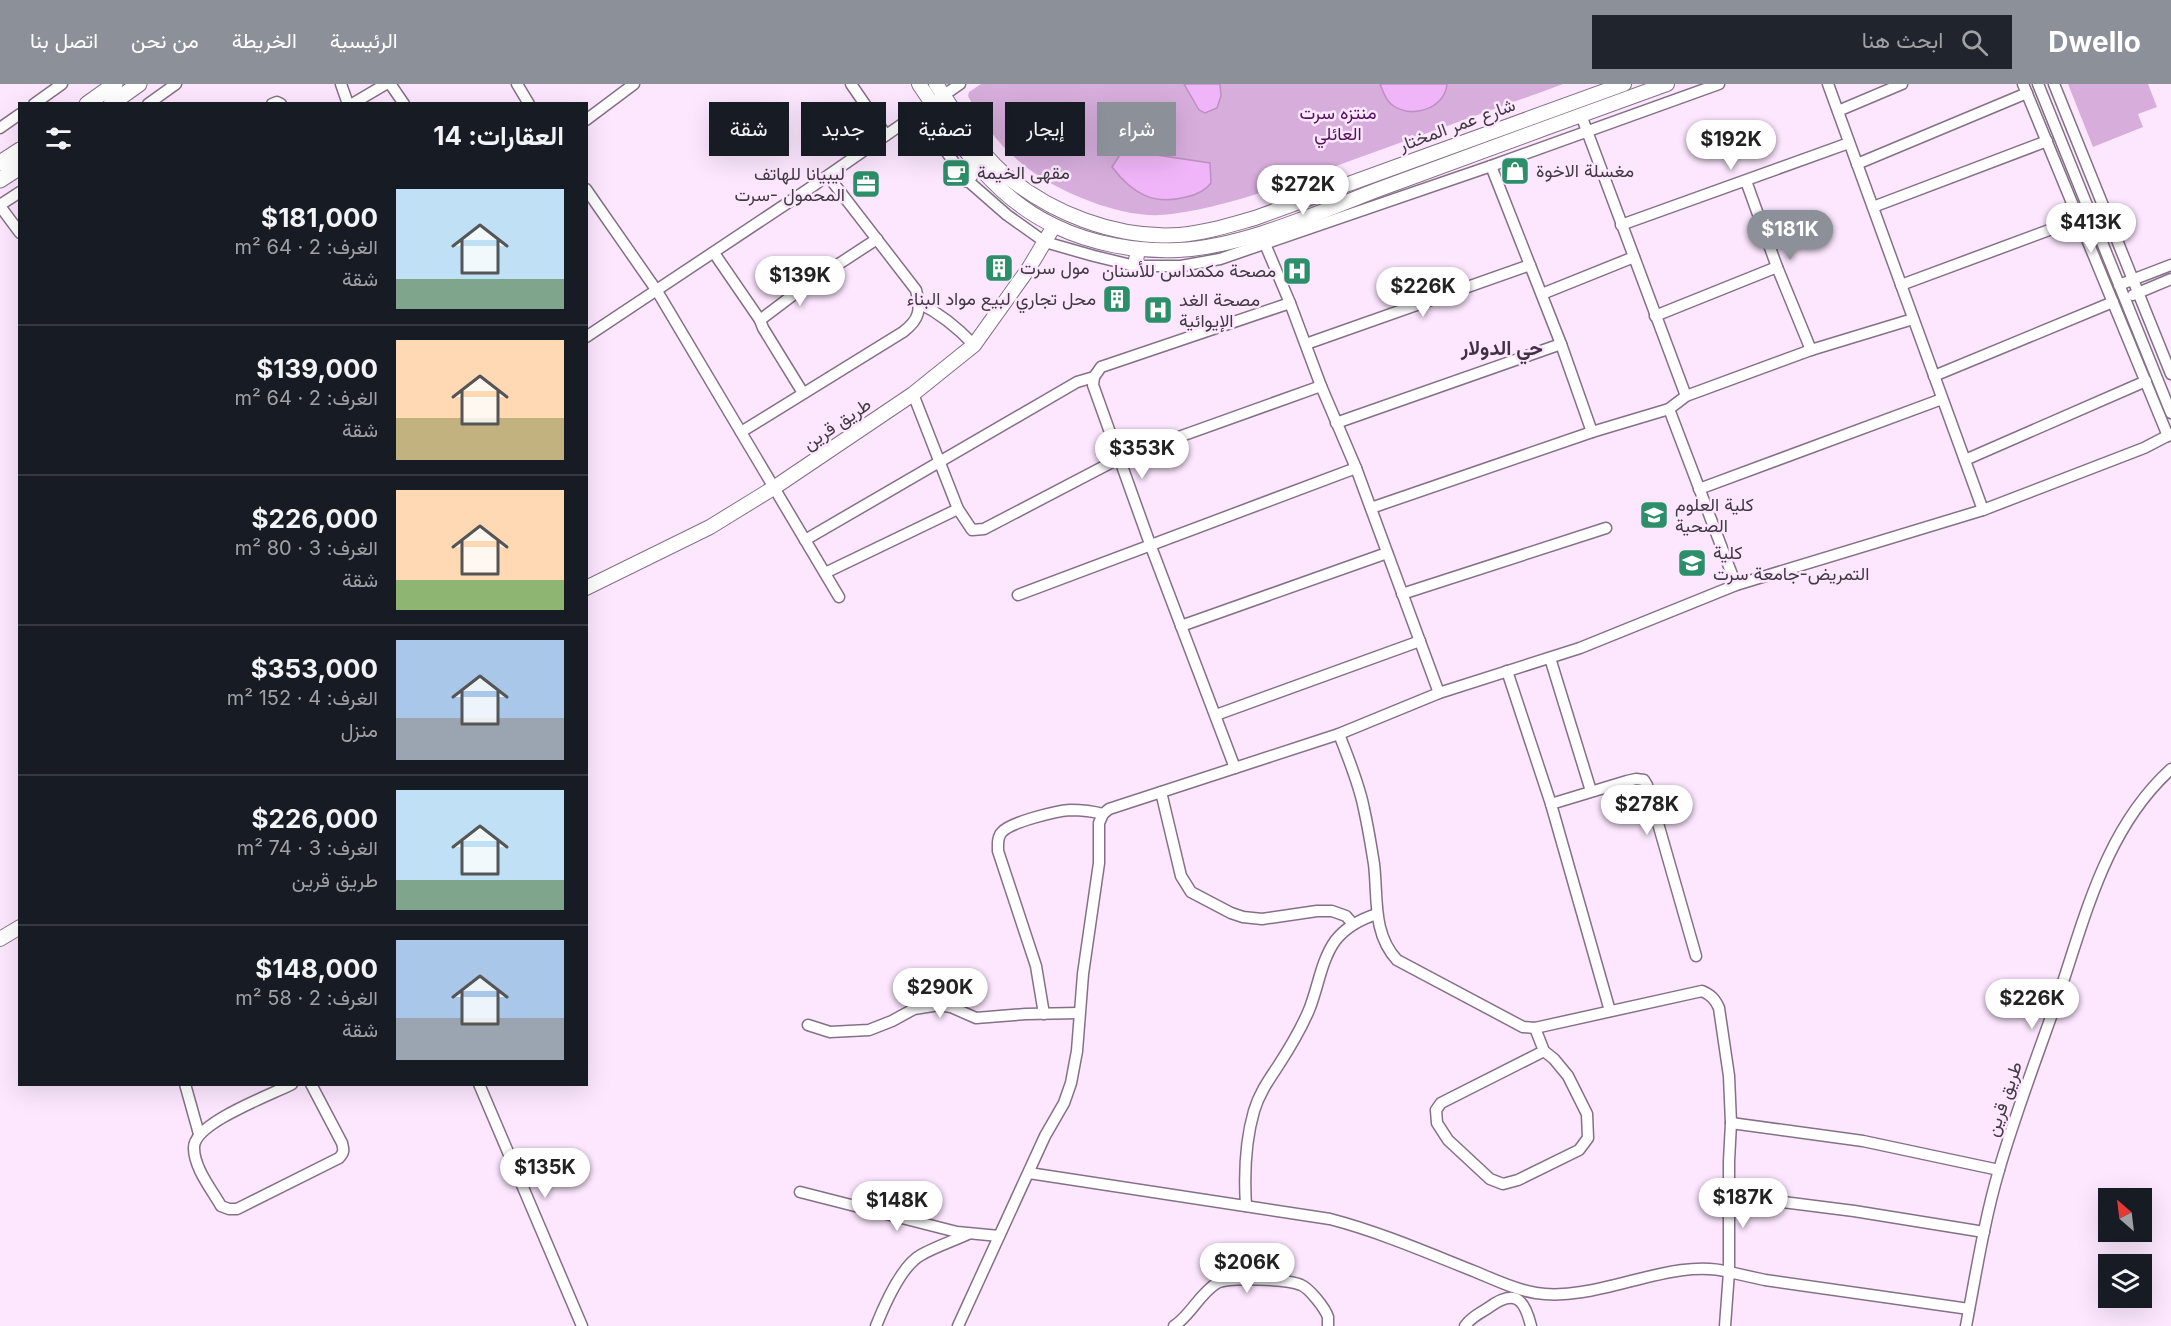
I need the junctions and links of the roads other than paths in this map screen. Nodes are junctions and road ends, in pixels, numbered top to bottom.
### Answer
1 (62, 84) edge
2 (115, 84) edge
3 (139, 84) edge
4 (176, 84) edge
5 (341, 84) edge
6 (387, 84) edge
7 (517, 84) edge
8 (634, 84) edge
9 (850, 84) edge
10 (919, 84) edge
11 (960, 84) edge
12 (1624, 84) edge
13 (1667, 84) edge
14 (1719, 84) edge
15 (1828, 84) edge
16 (1902, 84) edge
17 (2038, 84) edge
18 (2054, 84) edge
19 (2025, 88) edge
20 (937, 94) edge
21 (37, 102) edge
22 (90, 102) edge
23 (114, 102) edge
24 (151, 102) edge
25 (349, 102) edge
26 (354, 102) edge
27 (403, 102) edge
28 (528, 102) edge
29 (863, 102) edge
30 (1838, 111) junction
31 (18, 115) edge
32 (1581, 115) junction
33 (588, 118) edge
34 (898, 127) edge
35 (0, 128) edge
36 (1588, 132) junction
37 (886, 135) edge
38 (2047, 141) junction
39 (1850, 143) junction
40 (18, 151) edge
41 (856, 156) edge
42 (949, 156) edge
43 (0, 163) edge
44 (1857, 164) junction
45 (977, 166) junction
46 (1491, 166) junction
47 (18, 168) edge
48 (828, 176) junction
49 (0, 180) edge
50 (967, 180) junction
51 (1746, 181) junction
52 (588, 192) edge
53 (18, 193) edge
54 (0, 206) edge
55 (1873, 207) junction
56 (2079, 219) junction
57 (1621, 225) junction
58 (1054, 226) junction
59 (18, 230) edge
60 (877, 238) junction
61 (1045, 242) junction
62 (1265, 244) junction
63 (1138, 249) junction
64 (714, 253) junction
65 (1634, 257) junction
66 (1530, 265) junction
67 (2171, 265) edge
68 (1135, 266) junction
69 (1777, 267) junction
70 (2134, 279) junction
71 (2171, 279) edge
72 (1901, 285) junction
73 (2119, 285) junction
74 (657, 291) junction
75 (2138, 292) junction
76 (1542, 294) junction
77 (2124, 298) junction
78 (2113, 302) junction
79 (919, 303) junction
80 (1290, 303) junction
81 (1655, 316) junction
82 (1913, 319) junction
83 (760, 320) junction
84 (588, 335) edge
85 (1306, 344) junction
86 (1561, 344) junction
87 (974, 345) junction
88 (1811, 350) junction
89 (2171, 374) edge
90 (1934, 376) junction
91 (1094, 377) junction
92 (2146, 381) junction
93 (1321, 386) junction
94 (803, 393) junction
95 (914, 394) junction
96 (1686, 396) junction
97 (1942, 399) junction
98 (1669, 410) junction
99 (2171, 413) edge
100 (1336, 423) junction
101 (741, 432) junction
102 (1592, 432) junction
103 (2170, 435) edge
104 (1120, 458) junction
105 (1965, 460) junction
106 (940, 462) junction
107 (1356, 468) junction
108 (775, 487) junction
109 (1700, 489) junction
110 (1371, 508) junction
111 (958, 509) junction
112 (1983, 510) junction
113 (1606, 528) dead end
114 (805, 540) junction
115 (1150, 544) junction
116 (1388, 553) junction
117 (825, 573) junction
118 (1736, 585) junction
119 (588, 587) edge
120 (1402, 594) junction
121 (1018, 595) dead end
122 (839, 597) dead end
123 (1181, 626) junction
124 (1420, 641) junction
125 (1550, 658) junction
126 (1507, 671) junction
127 (1439, 693) junction
128 (1216, 714) junction
129 (1339, 734) junction
130 (1235, 768) junction
131 (2171, 769) edge
132 (1591, 791) junction
133 (1161, 792) junction
134 (1551, 804) junction
135 (1103, 814) junction
136 (1377, 914) junction
137 (1353, 924) junction
138 (18, 928) edge
139 (0, 939) edge
140 (1696, 956) dead end
141 (1610, 1011) junction
142 (1079, 1013) junction
143 (1044, 1014) junction
144 (808, 1025) dead end
145 (1535, 1028) junction
146 (1544, 1052) junction
147 (186, 1086) edge
148 (288, 1086) edge
149 (312, 1086) edge
150 (480, 1086) edge
151 (1731, 1123) junction
152 (199, 1134) junction
153 (1999, 1170) junction
154 (1029, 1173) junction
155 (800, 1192) dead end
156 (1728, 1195) junction
157 (1246, 1206) junction
158 (1984, 1232) junction
159 (969, 1234) junction
160 (999, 1236) junction
161 (1729, 1272) junction
162 (1969, 1309) junction
163 (582, 1326) edge
164 (876, 1326) edge
165 (958, 1326) edge
166 (1174, 1326) edge
167 (1328, 1326) edge
168 (1465, 1326) edge
169 (1531, 1326) edge
170 (1725, 1326) edge
171 (1966, 1326) edge

1 - 21 street
2 - 22 highway
3 - 23 highway
4 - 24 street
5 - 25 street
6 - 26 street
6 - 27 street
7 - 28 street
8 - 33 street
9 - 29 street
10 - 20 main road
11 - 20 street
12 - 20 main road, شارع عمر المختار
13 - 32 main road
14 - 36 street
15 - 30 street
16 - 30 street
17 - 73 street
18 - 70 street
19 - 38 street
19 - 44 street
20 - 45 main road
30 - 39 street
31 - 35 street
32 - 36 street
32 - 63 main road
34 - 37 street
36 - 46 street
36 - 57 street
38 - 55 street
38 - 56 street
39 - 44 street
39 - 51 street
40 - 43 highway
41 - 48 street
42 - 50 street
44 - 55 street
45 - 50 main road
45 - 58 main road
46 - 62 street
46 - 66 street
47 - 49 highway
48 - 60 street
48 - 64 street
50 - 61 street
51 - 57 street
51 - 69 street
52 - 74 street
53 - 54 street
54 - 59 street
55 - 72 street
56 - 72 street
56 - 78 street
57 - 65 street
58 - 61 main road, طريق قرين
58 - 63 main road
60 - 79 street
60 - 83 street
61 - 68 street
61 - 87 main road, طريق قرين
62 - 68 street
62 - 80 street
63 - 68 main road
64 - 74 street
64 - 83 street
65 - 76 street
65 - 81 street
66 - 76 street
66 - 85 street
67 - 70 street
69 - 81 street
69 - 88 street
70 - 73 street
70 - 75 street
71 - 75 street
72 - 82 street
73 - 77 street
74 - 84 street
74 - 101 street
75 - 77 street
75 - 89 street
76 - 86 street
77 - 99 street
78 - 90 street
78 - 92 street
79 - 87 street
79 - 94 street
80 - 85 street
80 - 91 street
81 - 96 street
82 - 88 street
82 - 90 street
83 - 94 street
85 - 93 street
86 - 100 street
86 - 102 street
87 - 95 main road, طريق قرين
88 - 96 street
90 - 97 street
91 - 104 street
91 - 106 street
92 - 103 street
92 - 105 street
93 - 100 street
93 - 104 street
94 - 101 street
95 - 106 street
95 - 108 main road, طريق قرين
96 - 98 street
97 - 105 street
97 - 109 street
98 - 102 street
98 - 109 street
100 - 107 street
101 - 108 street
102 - 110 street
103 - 112 street
104 - 111 street
104 - 115 street
105 - 112 street
106 - 111 street
106 - 114 street
107 - 110 street
107 - 115 street
108 - 114 street
108 - 119 main road, طريق قرين
109 - 118 street
110 - 116 street
111 - 117 street
112 - 118 street
113 - 120 street
114 - 117 street
115 - 121 street
115 - 123 street
116 - 120 street
116 - 123 street
117 - 122 street
118 - 125 street
120 - 124 street
123 - 128 street
124 - 127 street
124 - 128 street
125 - 126 street
125 - 132 street
126 - 127 street
126 - 134 street
127 - 129 street
128 - 130 street
129 - 130 street
129 - 136 street
130 - 133 street
131 - 153 street, طريق قرين
132 - 134 street
132 - 140 street
133 - 135 street
133 - 137 street
134 - 141 street
135 - 142 street
135 - 143 street
136 - 137 street
136 - 145 street
137 - 157 street
138 - 139 main road
141 - 145 street
141 - 151 street
142 - 143 street
142 - 154 street
143 - 144 street
145 - 146 street
146 - 146 street
147 - 152 street
148 - 152 street
149 - 152 street
150 - 163 street
151 - 153 street
151 - 156 street
153 - 158 street, طريق قرين
154 - 157 street
154 - 160 street
155 - 159 street
156 - 158 street
156 - 161 street
157 - 161 street
158 - 162 street, طريق قرين
159 - 160 street
159 - 164 street
160 - 165 street
161 - 162 street
161 - 170 street
162 - 171 street, طريق قرين
166 - 167 street
168 - 169 street

